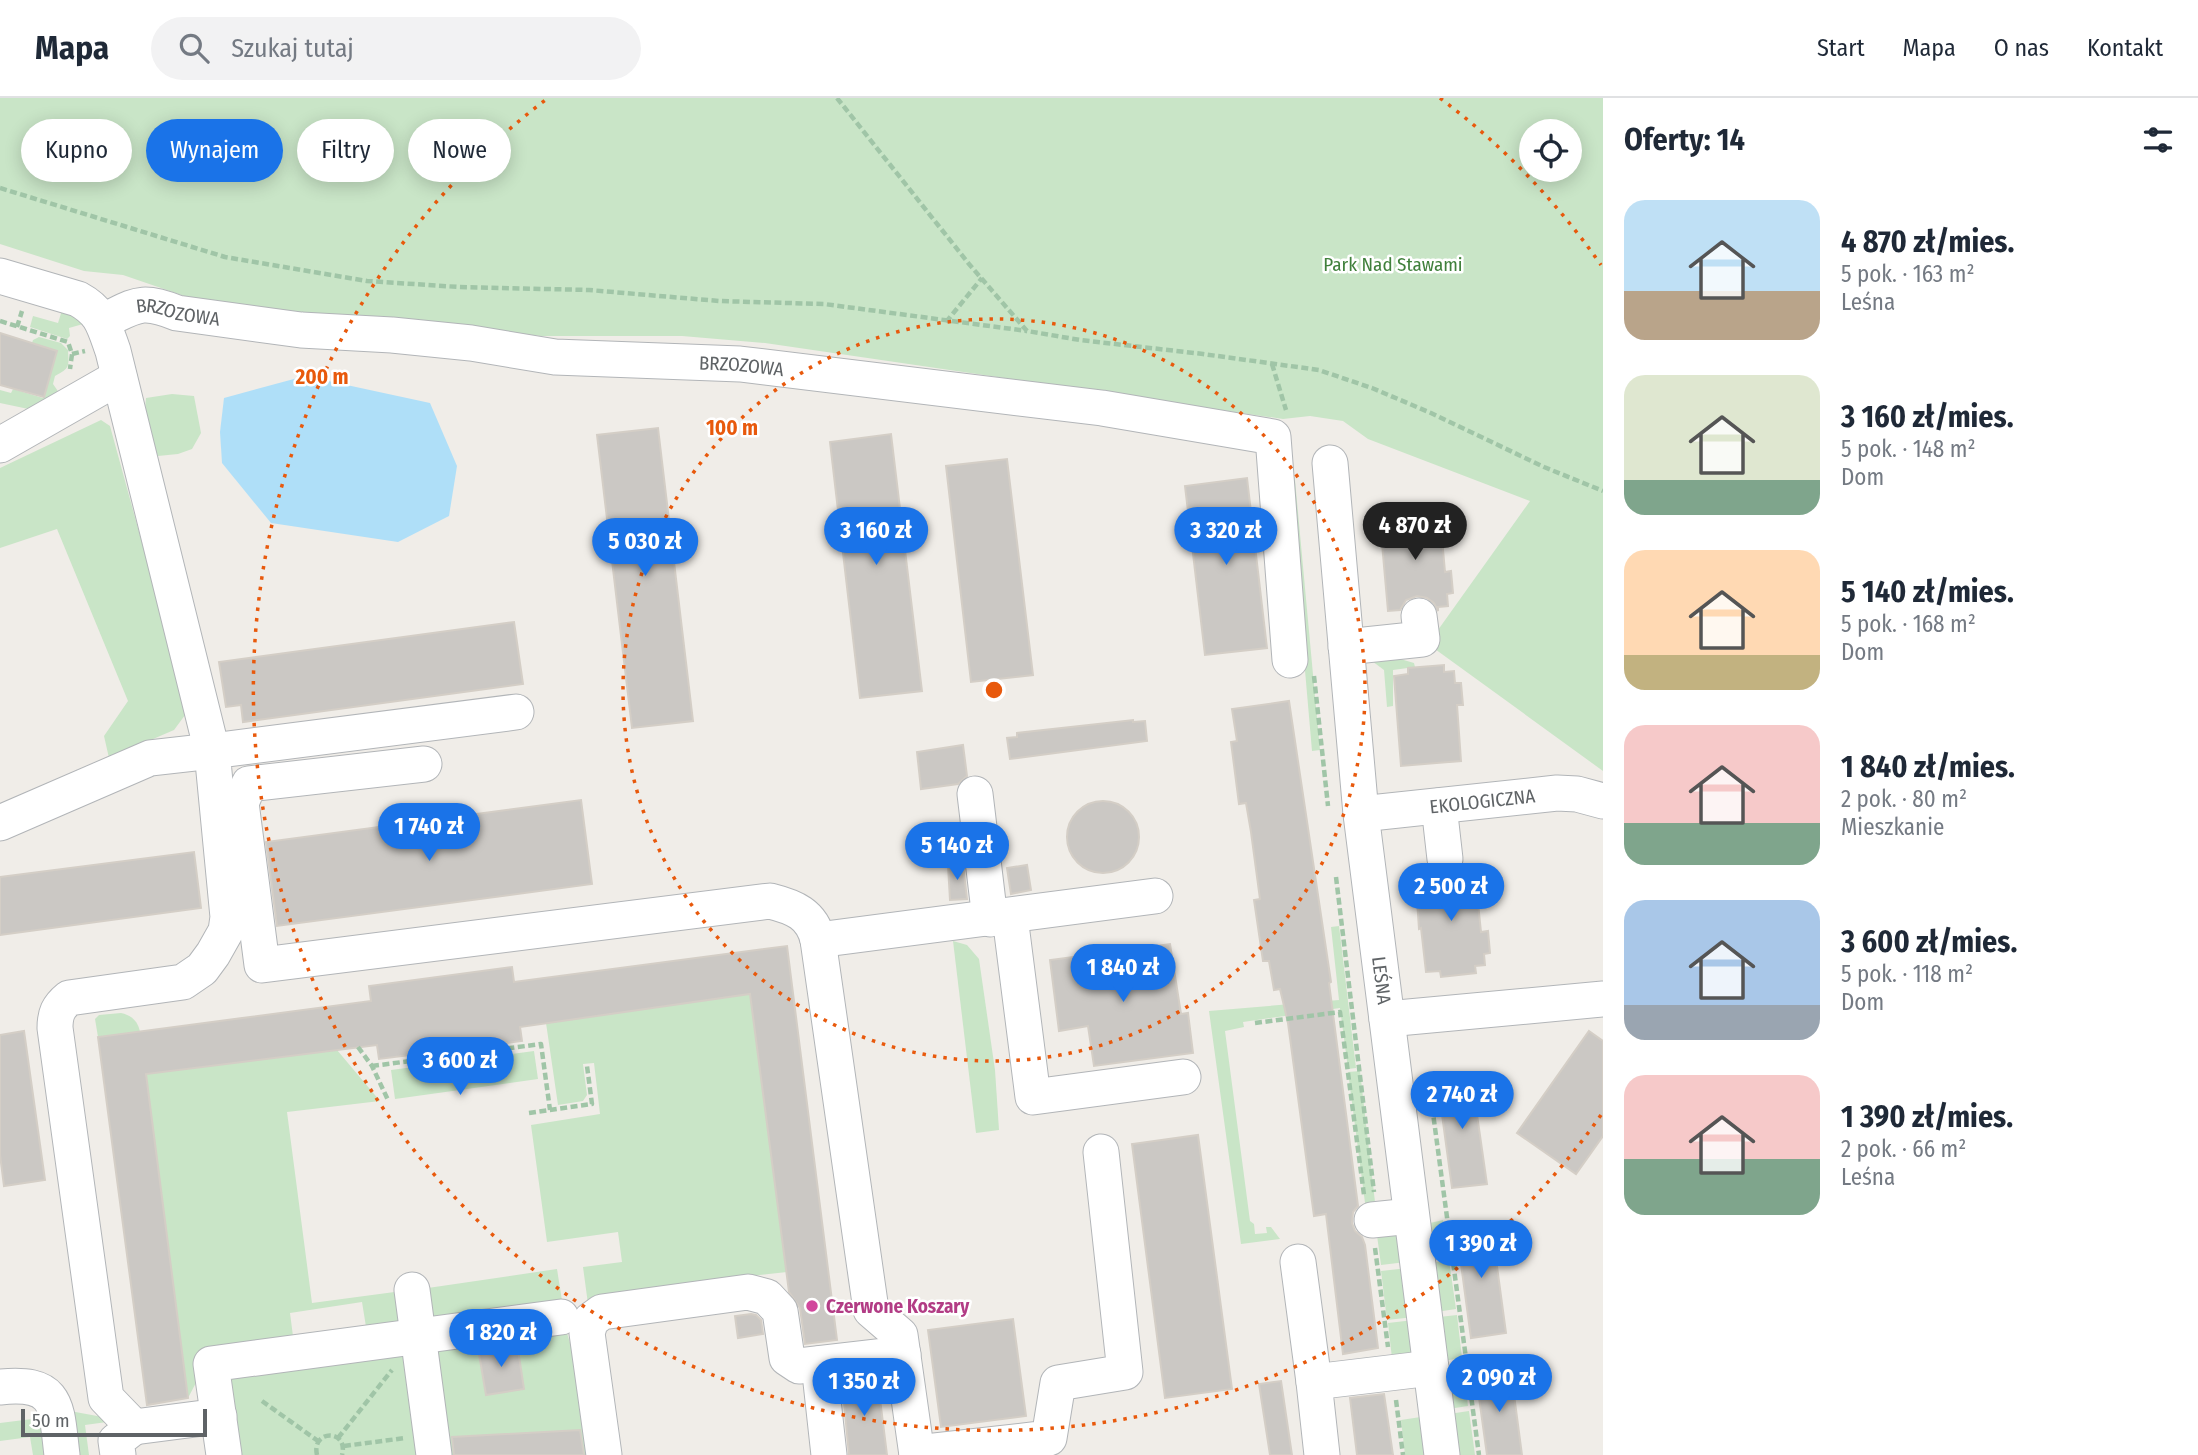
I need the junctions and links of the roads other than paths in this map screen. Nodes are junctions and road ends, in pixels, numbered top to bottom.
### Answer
1 (0, 276) edge
2 (103, 321) junction
3 (119, 377) junction
4 (0, 445) edge
5 (1330, 463) dead end
6 (1422, 640) dead end
7 (1346, 647) junction
8 (1290, 660) dead end
9 (516, 712) dead end
10 (212, 751) junction
11 (424, 764) dead end
12 (975, 794) dead end
13 (1603, 801) edge
14 (1439, 806) junction
15 (1361, 814) junction
16 (0, 823) edge
17 (1445, 859) dead end
18 (1156, 897) dead end
19 (1000, 918) junction
20 (818, 940) junction
21 (1603, 999) edge
22 (1387, 1019) junction
23 (1183, 1077) dead end
24 (1101, 1152) dead end
25 (1412, 1216) junction
26 (1372, 1220) dead end
27 (1298, 1262) dead end
28 (412, 1290) dead end
29 (561, 1317) dead end
30 (418, 1338) junction
31 (903, 1354) junction
32 (819, 1364) junction
33 (1431, 1368) junction
34 (1314, 1382) junction
35 (0, 1387) edge
36 (219, 1416) junction
37 (126, 1441) edge
38 (420, 1447) edge
39 (917, 1454) edge
40 (62, 1455) edge
41 (224, 1455) edge
42 (604, 1455) edge
43 (829, 1455) edge
44 (1322, 1455) edge
45 (1442, 1455) edge

1 - 2 street
2 - 3 street
2 - 8 street, BRZOZOWA
3 - 4 street
3 - 10 street
5 - 7 street, LEŚNA
6 - 7 street
7 - 15 street, LEŚNA
9 - 10 street
10 - 16 street
10 - 37 street
11 - 20 street
12 - 19 street
13 - 14 street, EKOLOGICZNA
14 - 15 street, EKOLOGICZNA
14 - 17 street
15 - 22 street, LEŚNA
18 - 19 street
19 - 20 street
19 - 23 street
20 - 31 street
21 - 22 street
22 - 25 street, LEŚNA
24 - 39 street
25 - 26 street
25 - 33 street, LEŚNA
27 - 34 street
28 - 30 street
29 - 30 street
30 - 36 street
30 - 38 street
31 - 32 street
31 - 39 street
32 - 42 street
32 - 43 street
33 - 34 street
33 - 45 street, LEŚNA
34 - 44 street
35 - 40 street
36 - 37 street
36 - 41 street

